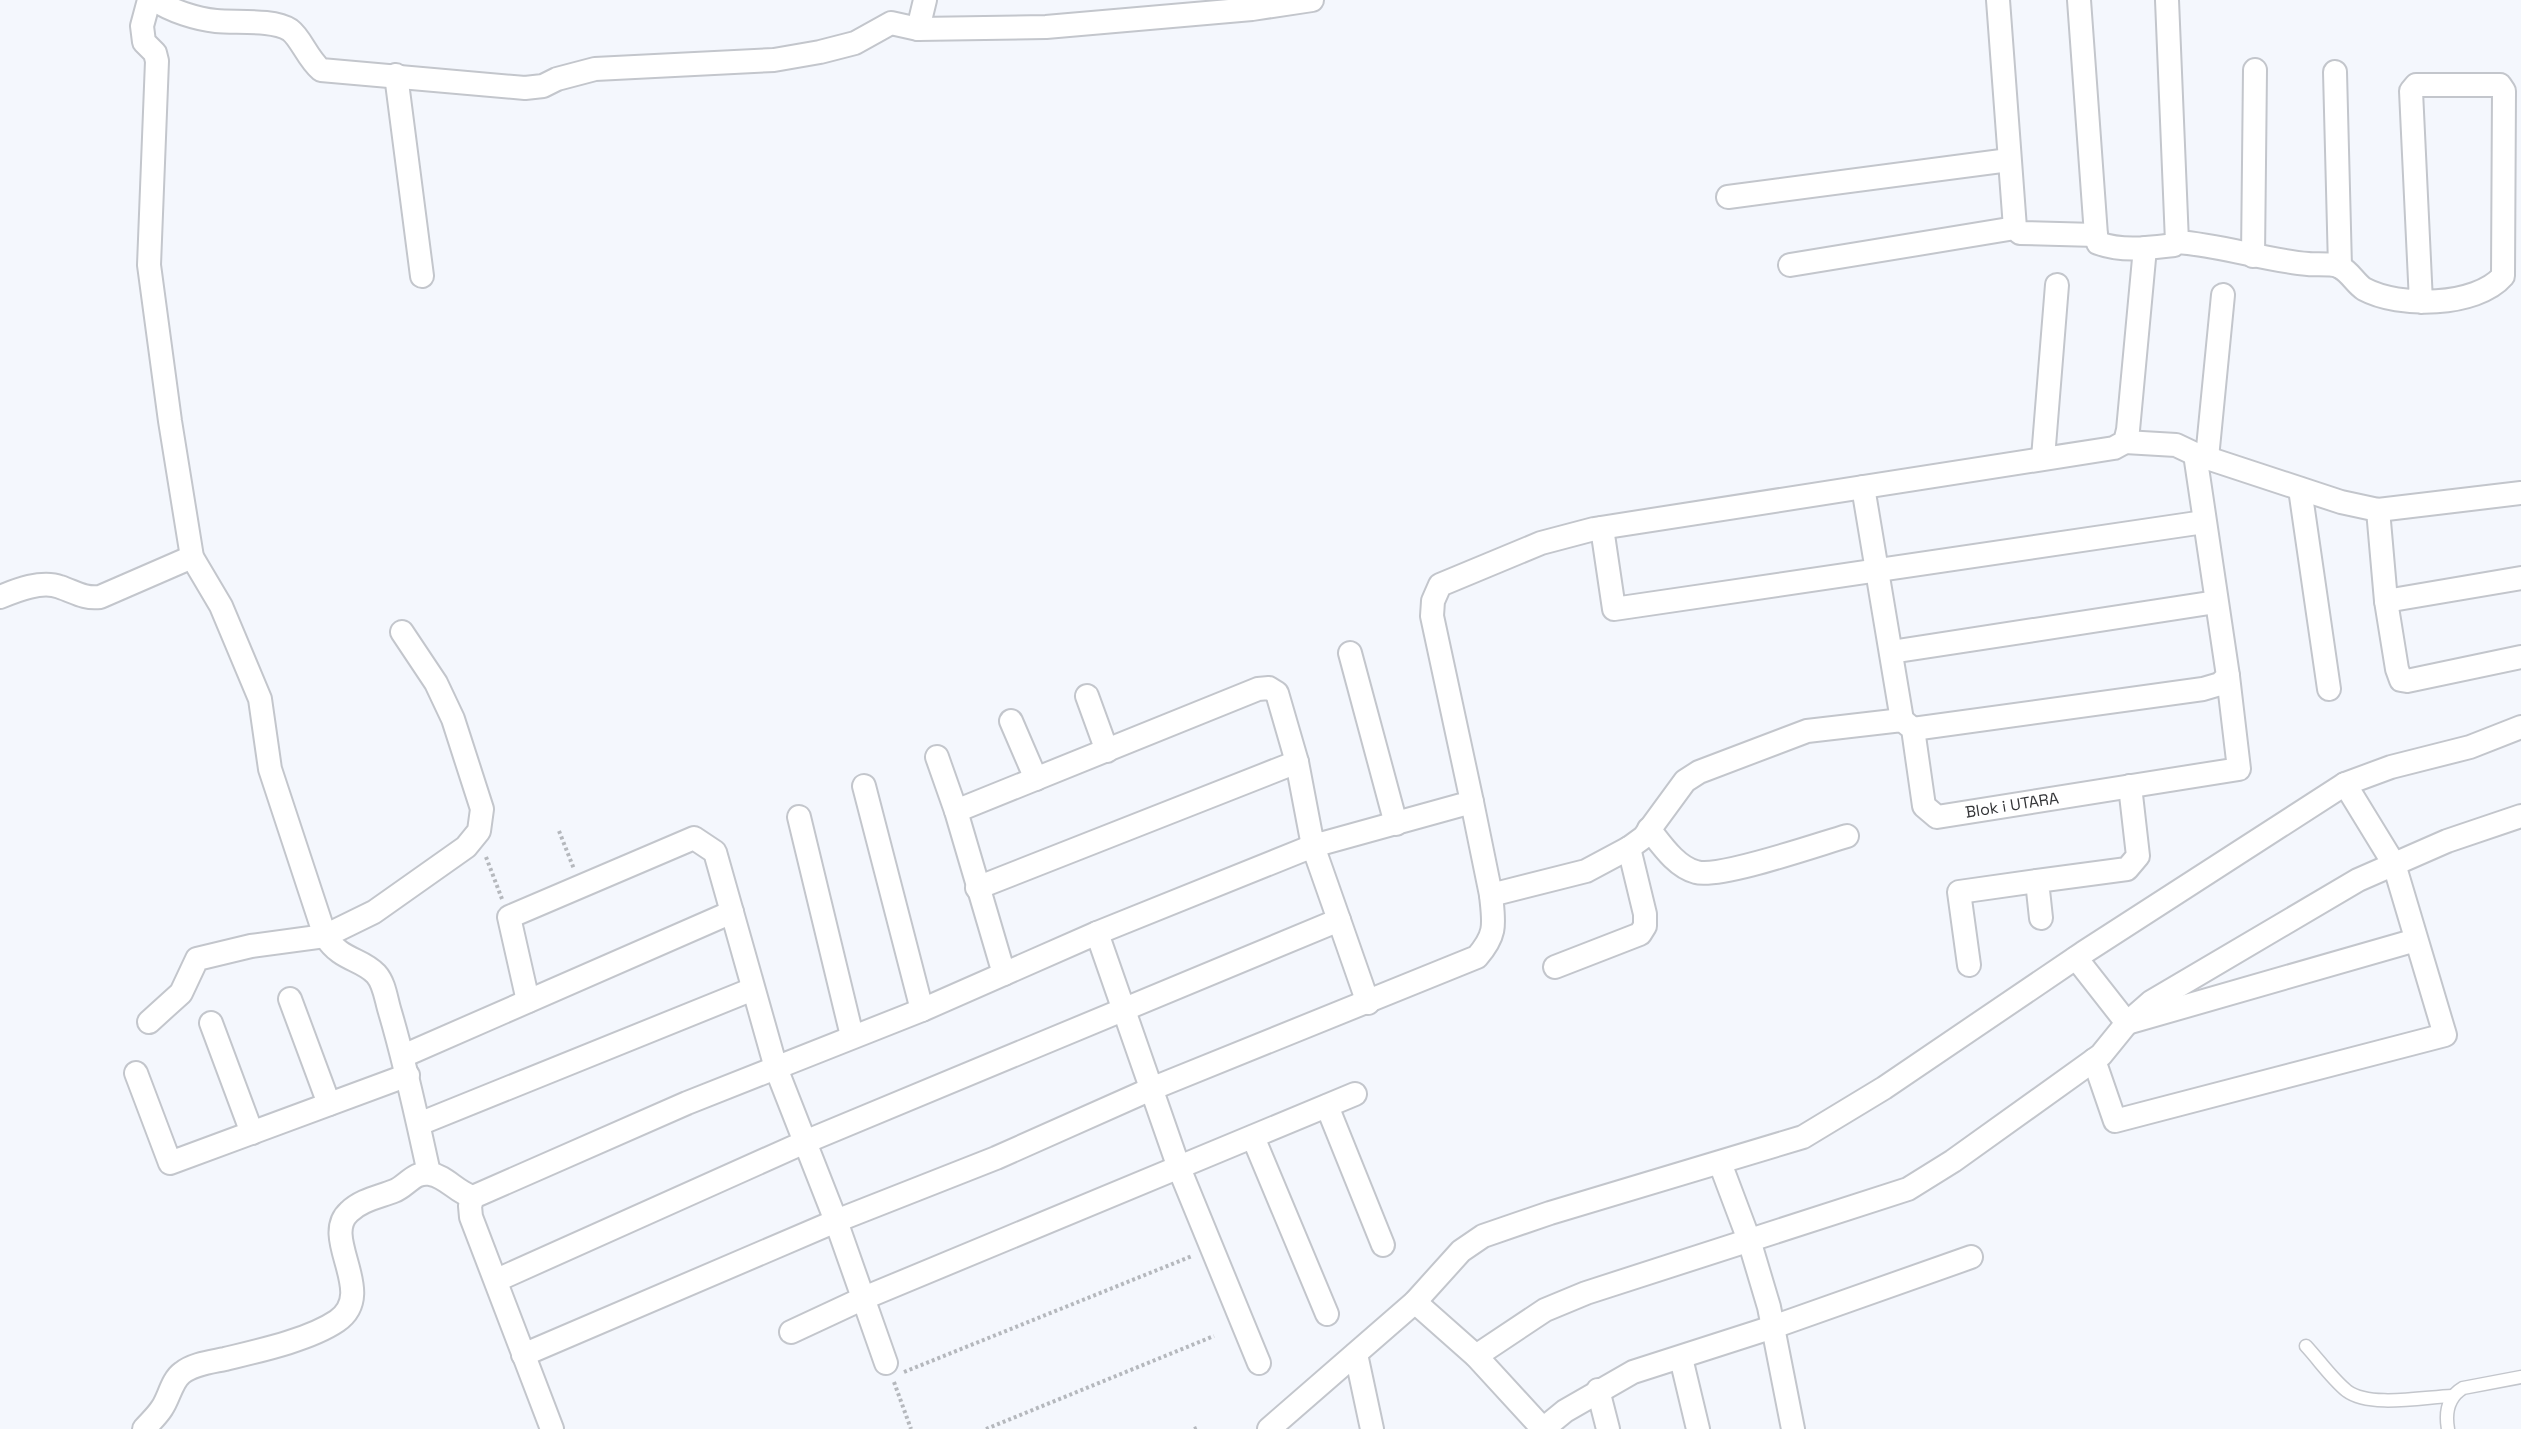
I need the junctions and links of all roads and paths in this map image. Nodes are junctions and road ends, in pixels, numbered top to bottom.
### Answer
1 (149, 0) edge
2 (155, 0) edge
3 (926, 0) edge
4 (1312, 0) edge
5 (1998, 0) edge
6 (2079, 0) edge
7 (2168, 0) edge
8 (918, 29) junction
9 (2255, 70) dead end
10 (2336, 72) dead end
11 (396, 75) junction
12 (2009, 160) junction
13 (1728, 197) dead end
14 (2015, 228) junction
15 (2096, 235) junction
16 (2177, 242) junction
17 (2145, 248) junction
18 (2253, 256) junction
19 (1790, 265) dead end
20 (2340, 267) junction
21 (422, 276) dead end
22 (2057, 285) dead end
23 (2223, 295) dead end
24 (2421, 302) junction
25 (2125, 442) junction
26 (2201, 456) junction
27 (2043, 458) junction
28 (1863, 487) junction
29 (2300, 489) junction
30 (2521, 493) edge
31 (2378, 510) junction
32 (2204, 522) junction
33 (1602, 528) junction
34 (192, 557) junction
35 (1877, 570) junction
36 (2521, 578) edge
37 (0, 597) edge
38 (2386, 601) junction
39 (2216, 602) junction
40 (402, 632) dead end
41 (1891, 652) junction
42 (1350, 653) dead end
43 (2521, 657) edge
44 (2228, 676) junction
45 (2329, 688) dead end
46 (1087, 696) dead end
47 (1011, 721) dead end
48 (1908, 724) junction
49 (2521, 727) edge
50 (1107, 751) junction
51 (937, 757) dead end
52 (1297, 762) junction
53 (1036, 779) junction
54 (2345, 784) junction
55 (864, 786) dead end
56 (2130, 786) junction
57 (1472, 802) junction
58 (956, 811) junction
59 (2521, 816) edge
60 (799, 817) dead end
61 (1396, 824) junction
62 (1649, 829) junction
63 (559, 831) dead end
64 (1847, 836) dead end
65 (1313, 846) junction
66 (1629, 848) junction
67 (486, 857) dead end
68 (2394, 864) junction
69 (2037, 881) junction
70 (581, 886) junction
71 (977, 888) junction
72 (1491, 895) junction
73 (732, 912) junction
74 (509, 917) junction
75 (2041, 918) dead end
76 (1339, 920) junction
77 (1097, 933) junction
78 (325, 936) junction
79 (2416, 940) junction
80 (2076, 958) junction
81 (1969, 965) dead end
82 (1555, 967) dead end
83 (1004, 974) junction
84 (753, 989) junction
85 (291, 999) dead end
86 (528, 1001) junction
87 (1368, 1003) junction
88 (1124, 1009) junction
89 (922, 1010) junction
90 (149, 1022) dead end
91 (211, 1023) dead end
92 (2127, 1023) junction
93 (852, 1036) junction
94 (2094, 1060) junction
95 (406, 1065) junction
96 (776, 1068) junction
97 (136, 1073) dead end
98 (1151, 1089) junction
99 (1355, 1094) dead end
100 (329, 1104) junction
101 (1327, 1106) junction
102 (418, 1124) junction
103 (252, 1132) junction
104 (1253, 1137) junction
105 (805, 1142) junction
106 (1720, 1163) junction
107 (1179, 1168) junction
108 (429, 1173) junction
109 (473, 1197) junction
110 (836, 1221) junction
111 (1749, 1240) junction
112 (1383, 1245) dead end
113 (1201, 1252) dead end
114 (1971, 1257) dead end
115 (497, 1280) junction
116 (864, 1298) junction
117 (1415, 1302) junction
118 (1327, 1314) dead end
119 (1773, 1327) junction
120 (791, 1332) dead end
121 (1214, 1336) dead end
122 (2306, 1346) dead end
123 (1356, 1354) junction
124 (523, 1355) junction
125 (1476, 1356) junction
126 (1681, 1358) junction
127 (1259, 1363) dead end
128 (889, 1370) junction
129 (2521, 1377) edge
130 (1598, 1390) junction
131 (2452, 1396) junction
132 (1199, 1427) dead end
133 (144, 1429) edge
134 (552, 1429) edge
135 (911, 1429) edge
136 (986, 1429) edge
137 (1194, 1429) edge
138 (1270, 1429) edge
139 (1372, 1429) edge
140 (1543, 1429) edge
141 (1608, 1429) edge
142 (1698, 1429) edge
143 (1793, 1429) edge
144 (2448, 1429) edge

1 - 34 street
2 - 11 street
3 - 8 street
4 - 8 street
5 - 12 street
6 - 15 street
7 - 16 street
8 - 11 street
9 - 18 street
10 - 20 street
11 - 21 street
12 - 13 street
12 - 14 street
14 - 15 street
14 - 19 street
15 - 17 street
16 - 17 street
16 - 18 street
17 - 25 street
18 - 20 street
20 - 24 street
22 - 27 street
23 - 26 street
24 - 24 street
25 - 26 street
25 - 27 street
26 - 29 street
26 - 32 street
27 - 28 street
28 - 33 street
28 - 35 street, Blok i UTARA
29 - 31 street
29 - 45 street
30 - 31 street
31 - 38 street
32 - 35 street
32 - 39 street
33 - 35 street
33 - 57 street
34 - 37 street
34 - 78 street
35 - 41 street, Blok i UTARA
36 - 38 street
38 - 43 street
39 - 41 street
39 - 44 street
40 - 78 street
41 - 48 street, Blok i UTARA
42 - 61 street
44 - 48 street
44 - 56 street, Blok i UTARA
46 - 50 street
47 - 53 street
48 - 56 street, Blok i UTARA
48 - 62 street
49 - 54 street
50 - 52 street
50 - 53 street
51 - 58 street
52 - 65 street
52 - 71 street
53 - 58 street
54 - 68 street
54 - 80 street
55 - 89 street
56 - 69 street
57 - 61 street
57 - 72 street
58 - 71 street
59 - 68 street
60 - 93 street
61 - 65 street
62 - 64 street
62 - 66 street
63 - 70 path
65 - 76 street
65 - 77 street
66 - 72 street
66 - 82 street
67 - 74 path
68 - 79 street
68 - 92 street
69 - 75 street
69 - 81 street
70 - 73 street
70 - 74 street
71 - 83 street
72 - 87 street
73 - 84 street
73 - 86 street
74 - 86 street
76 - 87 street
76 - 88 street
77 - 83 street
77 - 88 street
78 - 90 street
78 - 95 street
79 - 92 street
79 - 94 street
80 - 92 street
80 - 106 street
83 - 89 street
84 - 96 street
84 - 102 street
85 - 100 street
86 - 95 street
87 - 98 street
88 - 98 street
88 - 105 street
89 - 93 street
91 - 103 street
92 - 94 street
93 - 96 street
94 - 111 street
95 - 100 street
95 - 102 street
96 - 105 street
96 - 109 street
97 - 103 street
98 - 107 street
98 - 110 street
99 - 101 street
100 - 103 street
101 - 104 street
101 - 112 street
102 - 108 street
104 - 107 street
104 - 118 street
105 - 110 street
105 - 115 street
106 - 111 street
106 - 117 street
107 - 116 street
107 - 127 street
108 - 109 street
108 - 133 street
109 - 115 street
110 - 116 street
110 - 124 street
111 - 119 street
111 - 125 street
113 - 128 path
114 - 119 street
115 - 124 street
116 - 120 street
116 - 128 street
117 - 123 street
117 - 125 street
119 - 126 street
119 - 143 street
121 - 136 path
122 - 131 lane
123 - 138 street
123 - 139 street
124 - 134 street
125 - 140 street
126 - 130 street
126 - 142 street
128 - 135 path
129 - 131 lane
130 - 140 street
130 - 141 street
131 - 144 lane
132 - 137 path

